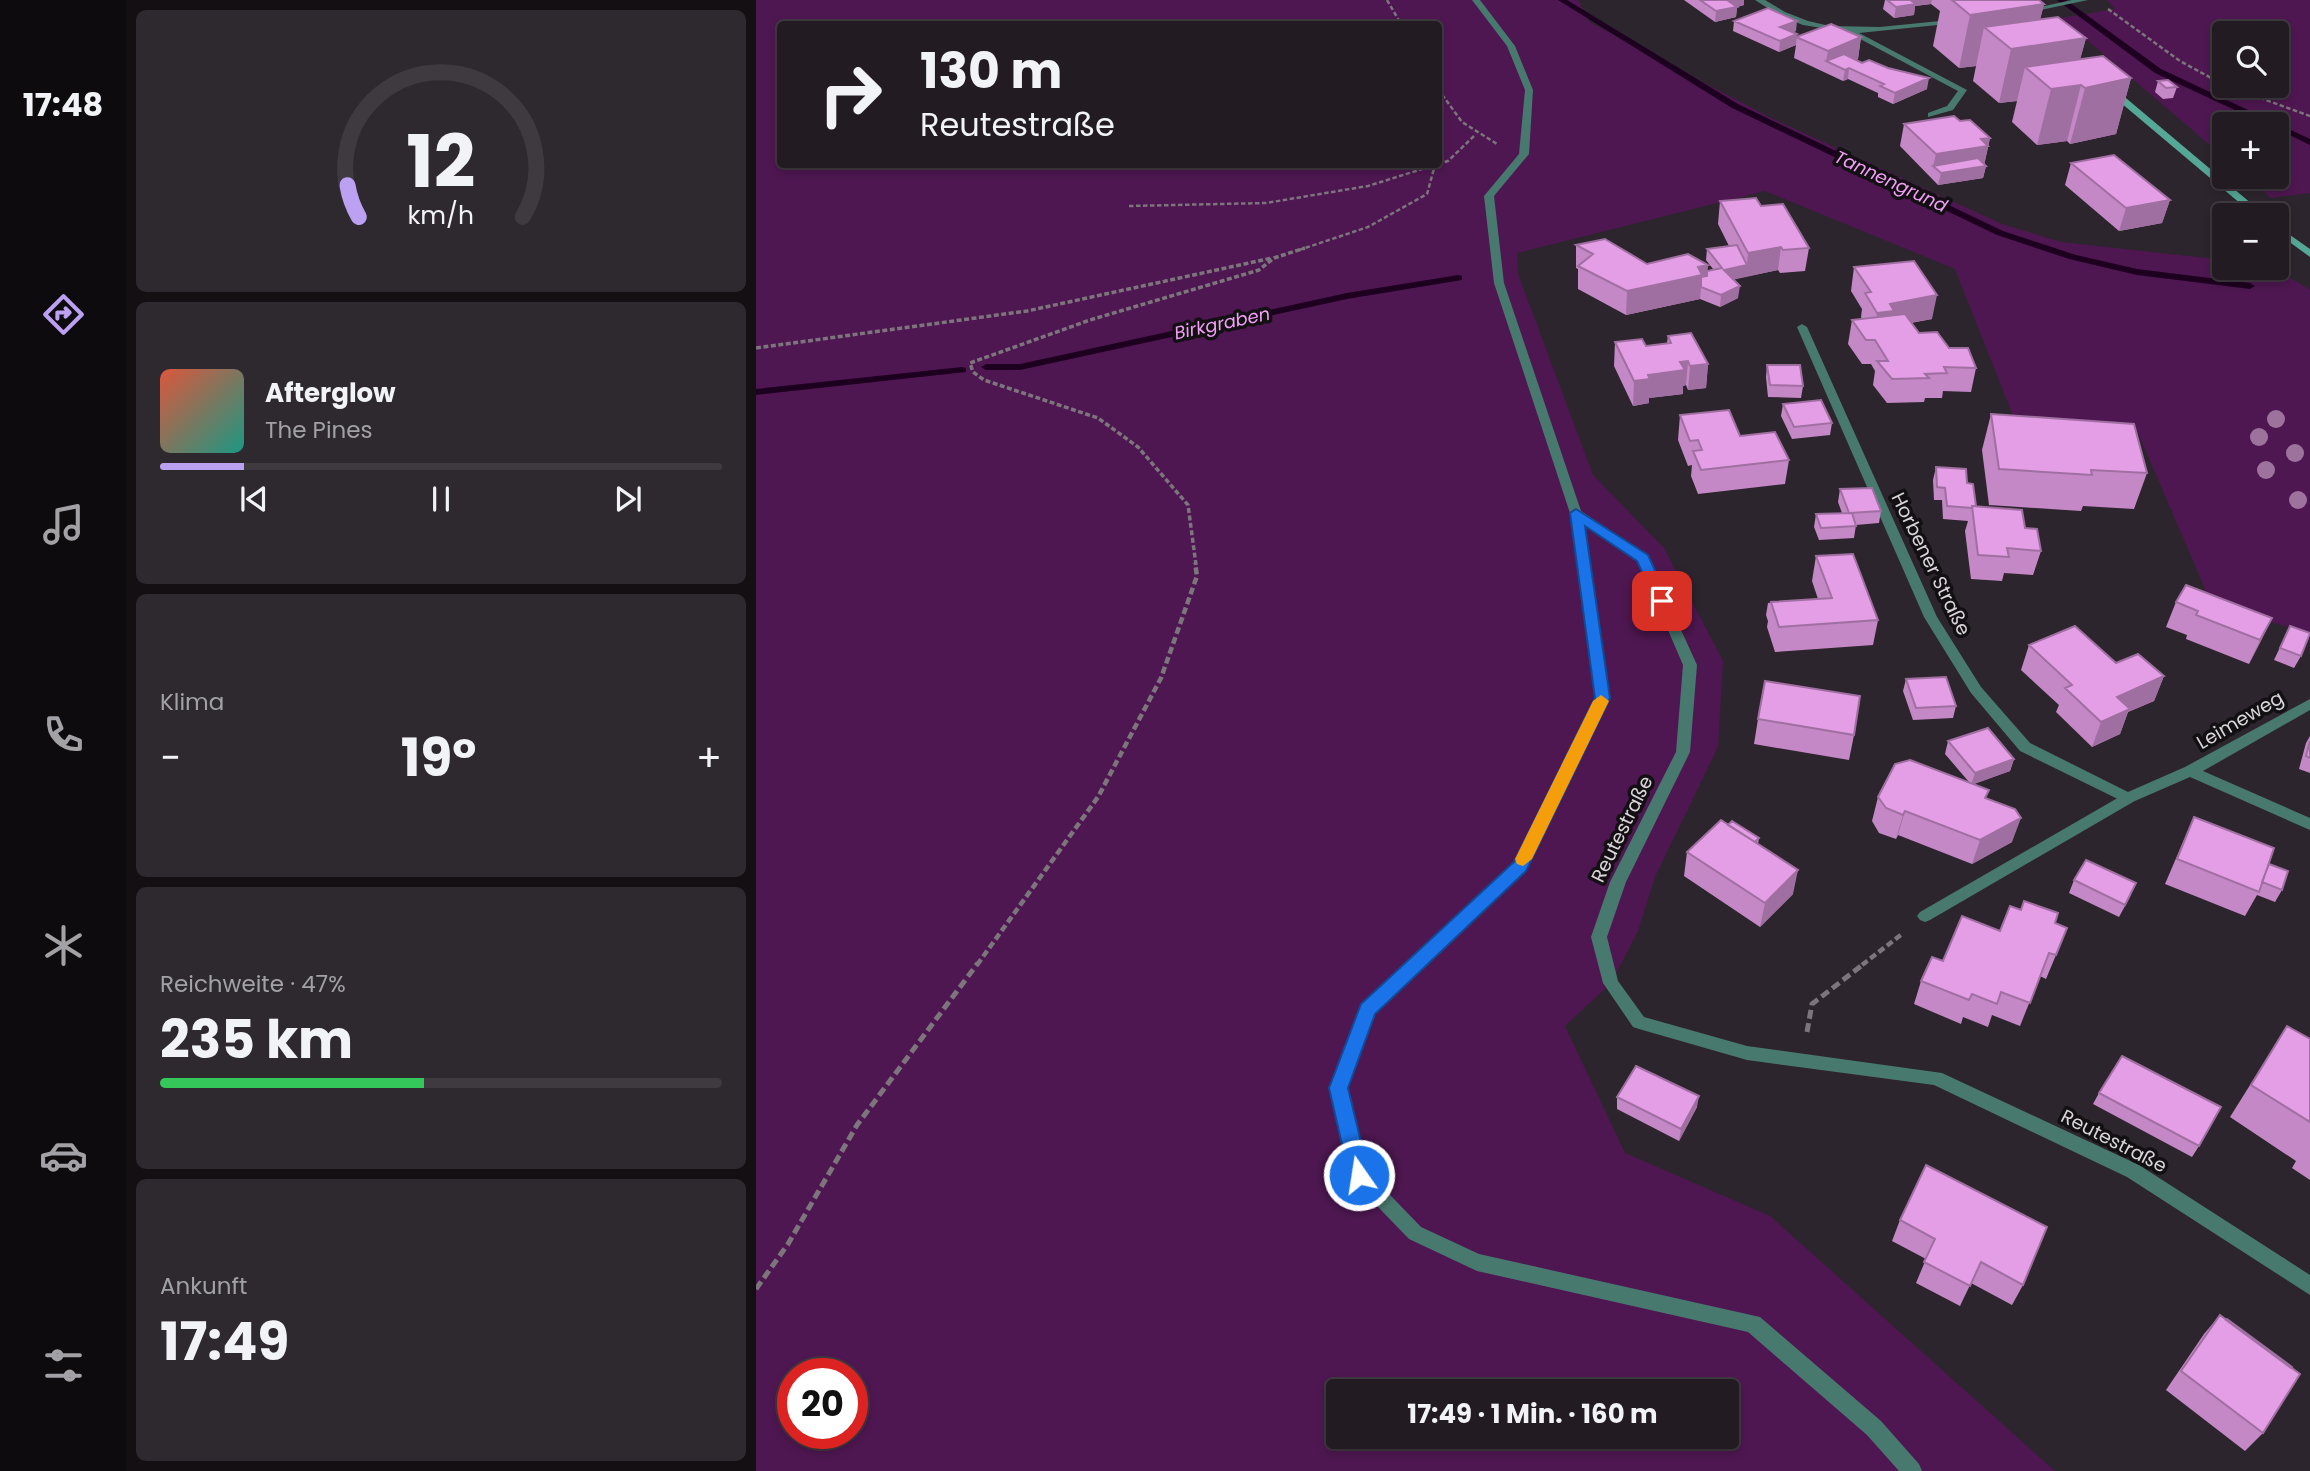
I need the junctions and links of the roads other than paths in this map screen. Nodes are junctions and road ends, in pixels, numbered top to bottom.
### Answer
1 (1476, 0) edge
2 (1759, 0) edge
3 (2083, 0) edge
4 (2017, 9) joint
5 (1970, 19) dead end
6 (2032, 22) edge
7 (1850, 31) junction
8 (2105, 84) edge
9 (1931, 115) dead end
10 (2246, 203) edge
11 (2289, 238) edge
12 (2310, 254) edge
13 (1802, 327) dead end
14 (1576, 513) junction
15 (2310, 704) edge
16 (2190, 771) junction
17 (2128, 798) junction
18 (2310, 824) edge
19 (1924, 916) road end
20 (2310, 1286) edge
21 (1912, 1471) edge

1 - 14 street
2 - 7 street
3 - 4 street
4 - 6 main road
5 - 7 street
7 - 9 street
8 - 10 main road
11 - 12 main road
13 - 17 street, Horbener Straße
14 - 20 street, Reutestraße
14 - 21 street
15 - 16 street, Leimeweg
16 - 17 street
16 - 18 street
17 - 19 street

